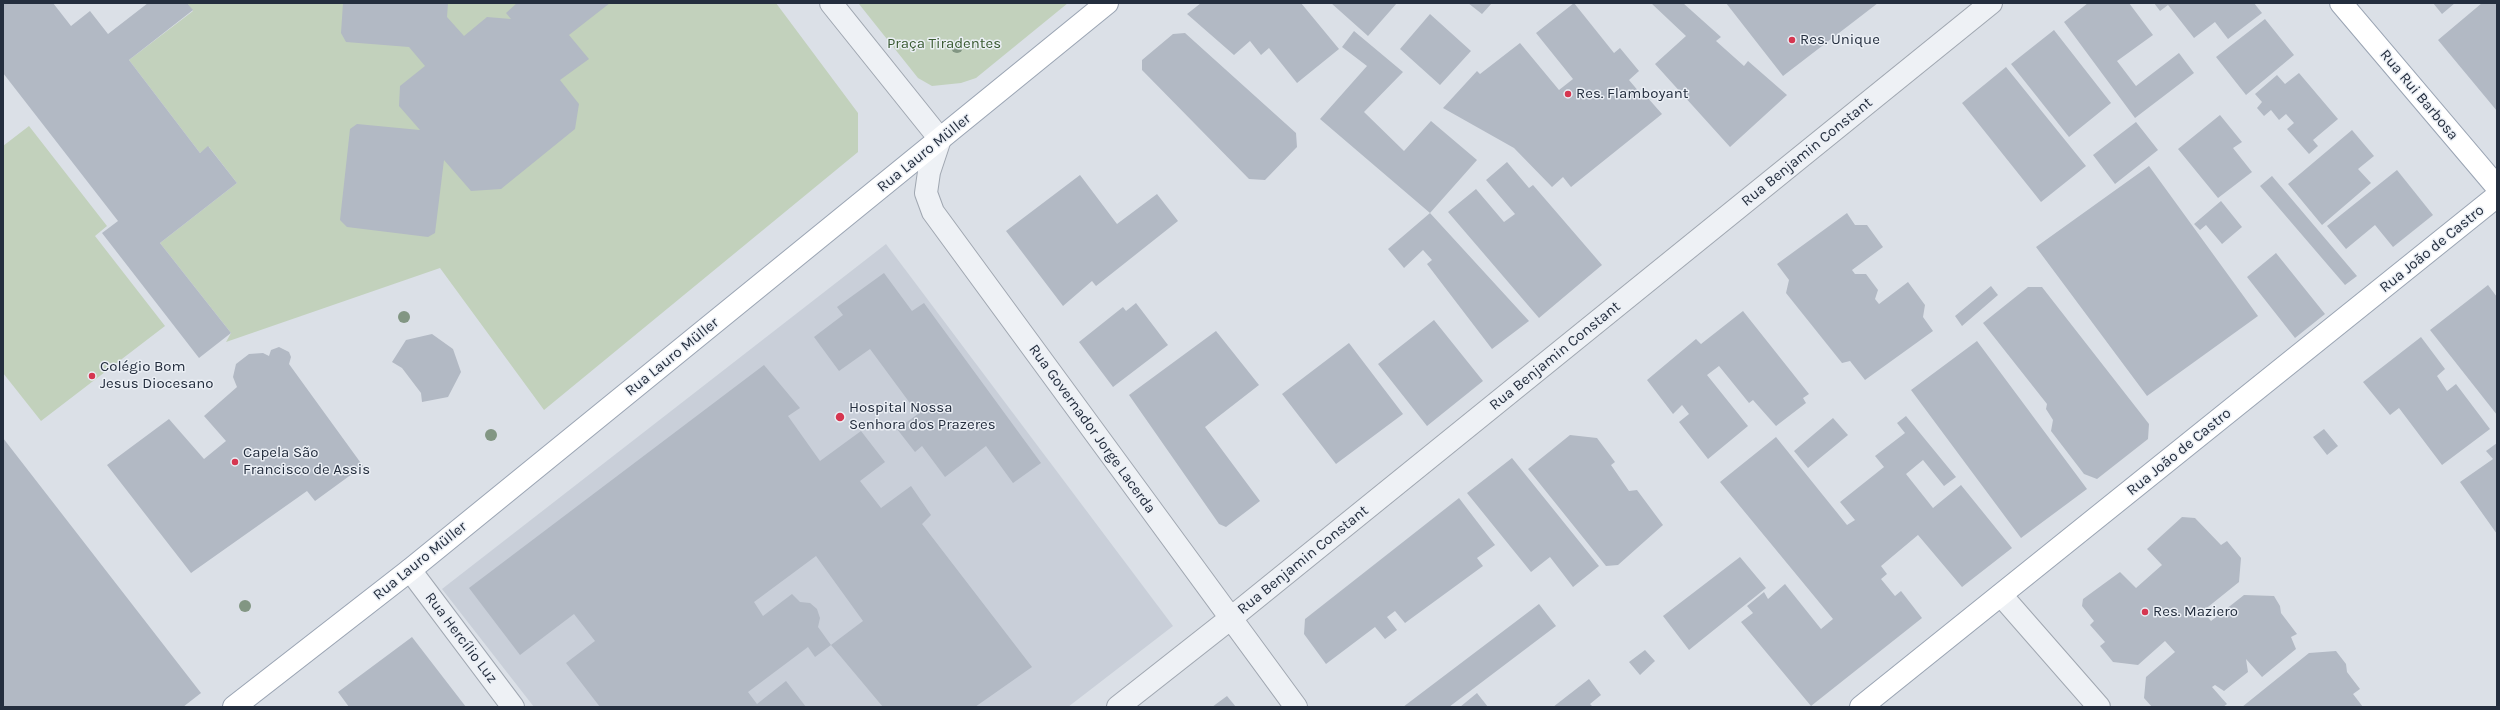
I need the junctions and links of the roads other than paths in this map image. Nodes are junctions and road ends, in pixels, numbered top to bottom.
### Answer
1 (831, 3) edge
2 (1107, 3) edge
3 (1991, 3) edge
4 (2341, 3) edge
5 (940, 139) junction
6 (2497, 188) edge
7 (2497, 196) edge
8 (410, 570) junction
9 (2000, 595) junction
10 (1231, 618) junction
11 (234, 707) edge
12 (513, 707) edge
13 (1118, 707) edge
14 (1296, 707) edge
15 (1861, 707) edge
16 (2099, 707) edge

1 - 5 street
2 - 5 main road, Rua Lauro Müller
3 - 10 street, Rua Benjamin Constant
4 - 6 main road, Rua Rui Barbosa
5 - 8 main road, Rua Lauro Müller
5 - 10 street, Rua Governador Jorge Lacerda
7 - 9 main road, Rua João de Castro
8 - 11 main road, Rua Lauro Müller
8 - 12 street, Rua Hercílio Luz
9 - 15 main road, Rua João de Castro
9 - 16 street
10 - 13 street, Rua Benjamin Constant
10 - 14 street, Rua Governador Jorge Lacerda

